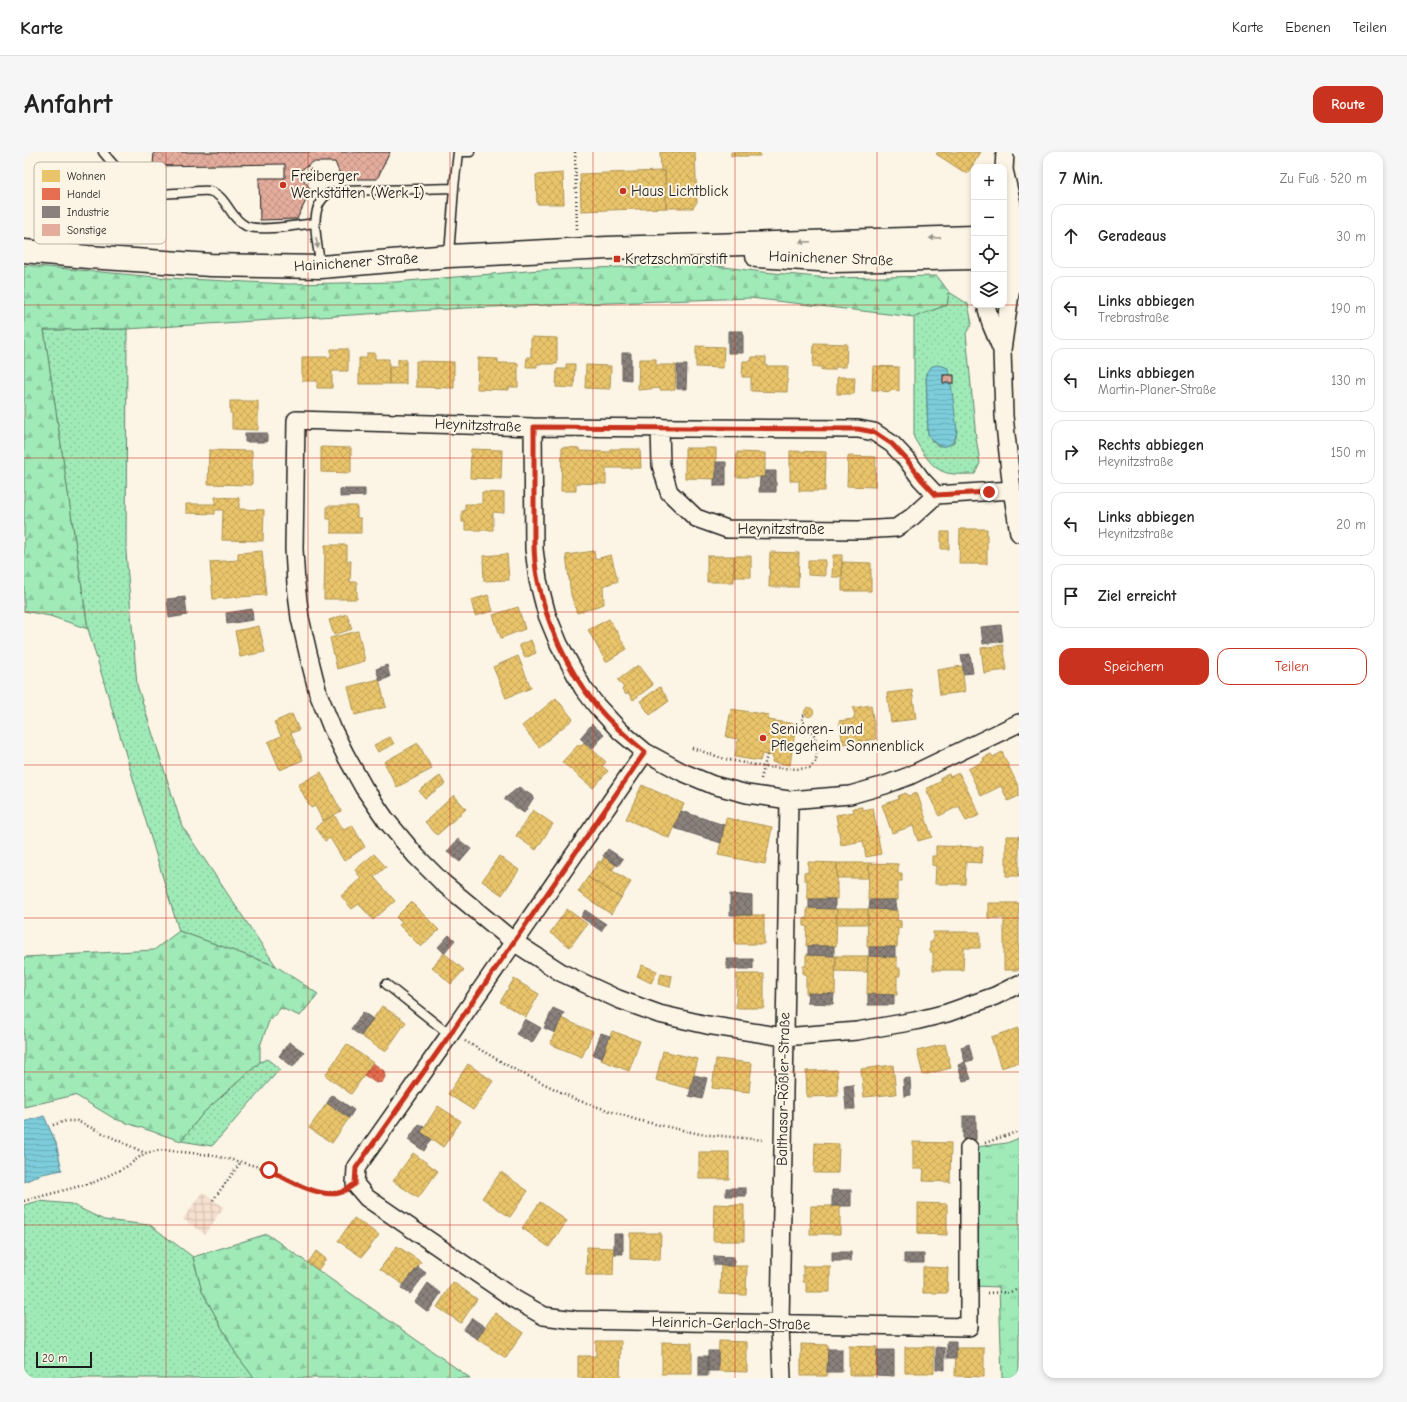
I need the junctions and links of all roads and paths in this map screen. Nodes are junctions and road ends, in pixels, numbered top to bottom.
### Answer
1 (103, 152) edge
2 (458, 152) edge
3 (470, 152) edge
4 (575, 152) edge
5 (1005, 152) edge
6 (111, 162) edge
7 (1004, 164) edge
8 (307, 166) dead end
9 (1007, 183) edge
10 (454, 188) junction
11 (166, 193) edge
12 (331, 193) junction
13 (315, 223) junction
14 (577, 234) dead end
15 (1013, 236) edge
16 (971, 237) edge
17 (688, 246) junction
18 (24, 251) edge
19 (449, 256) junction
20 (971, 258) edge
21 (1013, 259) edge
22 (321, 267) junction
23 (987, 308) edge
24 (1002, 350) junction
25 (534, 427) junction
26 (660, 427) junction
27 (1012, 490) junction
28 (936, 495) junction
29 (1019, 533) edge
30 (805, 715) dead end
31 (1019, 723) edge
32 (692, 748) dead end
33 (645, 752) junction
34 (767, 755) dead end
35 (764, 767) junction
36 (761, 779) dead end
37 (789, 800) junction
38 (514, 942) junction
39 (386, 984) dead end
40 (1018, 987) edge
41 (450, 1034) junction
42 (784, 1037) junction
43 (53, 1125) dead end
44 (1019, 1131) edge
45 (764, 1140) dead end
46 (969, 1148) joint
47 (145, 1153) junction
48 (240, 1162) junction
49 (355, 1184) junction
50 (213, 1200) dead end
51 (24, 1202) edge
52 (1019, 1289) edge
53 (969, 1292) junction
54 (780, 1324) junction
55 (782, 1378) edge

1 - 6 lane
2 - 3 lane
2 - 10 lane
4 - 14 path
5 - 7 street
8 - 12 path
9 - 15 street
10 - 12 lane
10 - 19 lane
11 - 13 lane
12 - 13 lane
13 -> 22 lane
15 - 21 main road
16 -> 17 main road, Hainichener Straße
17 - 19 main road, Hainichener Straße
17 - 20 main road, Hainichener Straße
18 - 22 main road, Hainichener Straße
19 - 22 main road, Hainichener Straße
21 - 24 street
23 - 24 street
24 - 27 street
25 - 26 street, Heynitzstraße
25 - 33 street
25 - 38 street, Heynitzstraße
26 - 28 street, Heynitzstraße
26 - 28 street, Heynitzstraße
27 - 28 street
27 - 29 street
30 - 35 path
31 - 37 street
32 - 35 path
33 - 37 street
33 - 38 street
34 - 35 path
35 - 36 path
37 - 42 street, Balthasar-Rößler-Straße
38 - 41 street
38 - 42 street
39 - 41 lane
40 - 42 street
41 - 45 path
41 - 49 street
42 - 54 street, Balthasar-Rößler-Straße
43 - 47 path
44 - 46 path
46 - 53 street, Heinrich-Gerlach-Straße
47 - 48 path
47 - 51 path
48 - 49 path
48 - 50 path
49 - 54 street, Heinrich-Gerlach-Straße
52 - 53 path
53 - 54 street, Heinrich-Gerlach-Straße
54 - 55 street, Balthasar-Rößler-Straße

